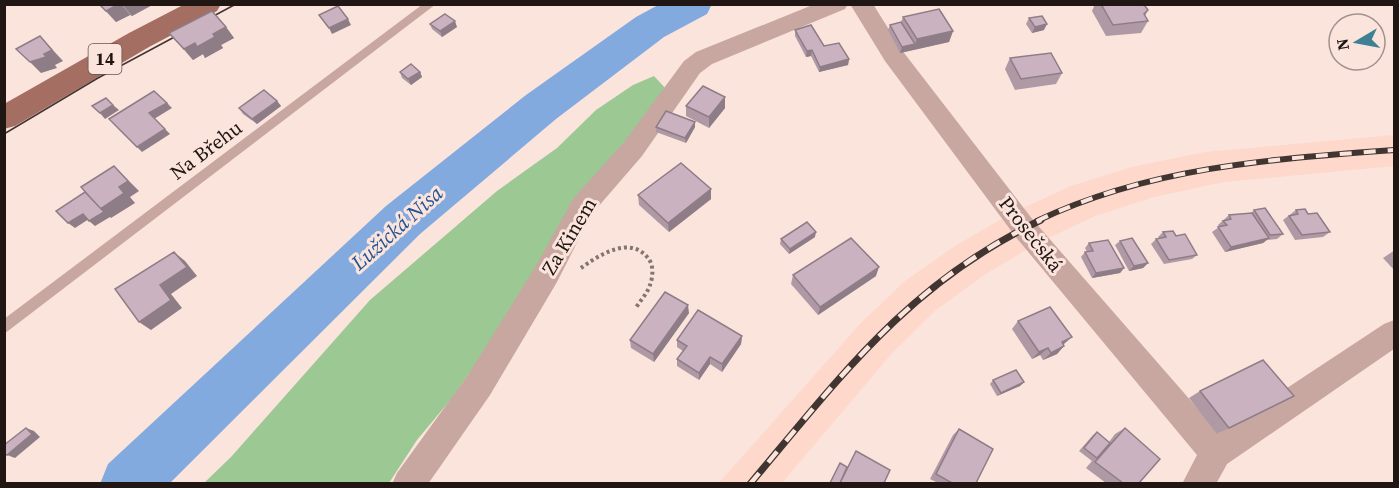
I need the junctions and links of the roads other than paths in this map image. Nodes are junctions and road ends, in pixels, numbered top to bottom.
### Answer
1 (208, 4) edge
2 (431, 4) edge
3 (837, 4) edge
4 (861, 4) edge
5 (4, 117) edge
6 (4, 328) edge
7 (1395, 333) edge
8 (1216, 453) junction
9 (408, 483) edge
10 (1198, 483) edge

1 - 5 main road, 14
2 - 6 lane, Na Břehu
3 - 9 street, Za Kinem
4 - 8 street, Prosečská
7 - 8 street
8 - 10 street

